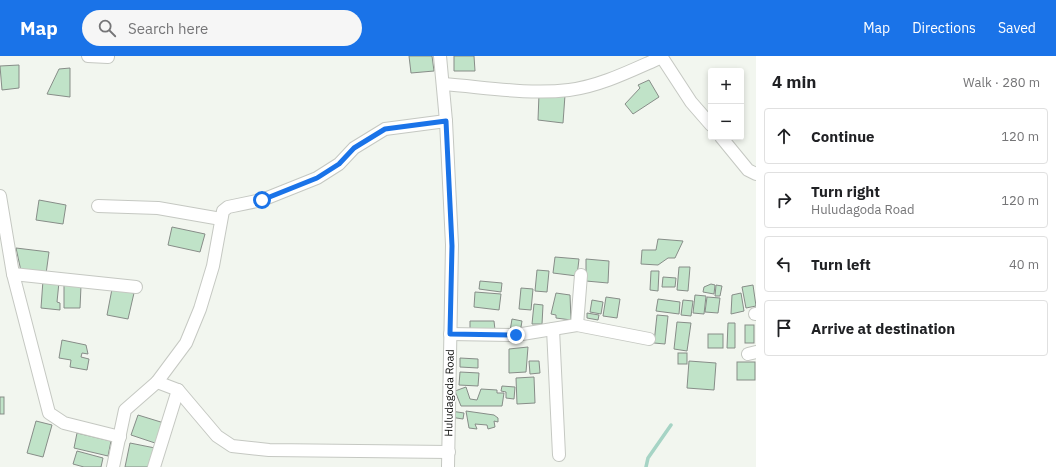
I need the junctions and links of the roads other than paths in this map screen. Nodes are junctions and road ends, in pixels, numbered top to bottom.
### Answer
1 (88, 56) edge
2 (440, 56) edge
3 (108, 57) dead end
4 (661, 57) edge
5 (443, 84) junction
6 (446, 121) junction
7 (708, 122) edge
8 (723, 140) edge
9 (755, 174) edge
10 (0, 196) edge
11 (98, 206) dead end
12 (221, 219) junction
13 (13, 274) junction
14 (581, 275) dead end
15 (136, 287) dead end
16 (577, 325) junction
17 (553, 329) junction
18 (450, 334) junction
19 (649, 339) dead end
20 (157, 382) junction
21 (178, 390) junction
22 (120, 437) junction
23 (449, 452) junction
24 (559, 455) dead end
25 (113, 467) edge
26 (154, 467) edge
27 (448, 467) edge

1 - 3 street
2 - 5 street, Huludagoda Road
4 - 5 street
4 - 7 street
5 - 6 street, Huludagoda Road
6 - 12 street
6 - 18 street, Huludagoda Road
8 - 9 street
10 - 13 street
11 - 12 street
12 - 20 street
13 - 15 street
13 - 22 street
14 - 16 street
16 - 17 street
16 - 19 street
17 - 18 street
17 - 24 street
18 - 23 street, Huludagoda Road
20 - 21 street
20 - 22 street
21 - 23 street
21 - 26 street
22 - 25 street
23 - 27 street, Huludagoda Road

